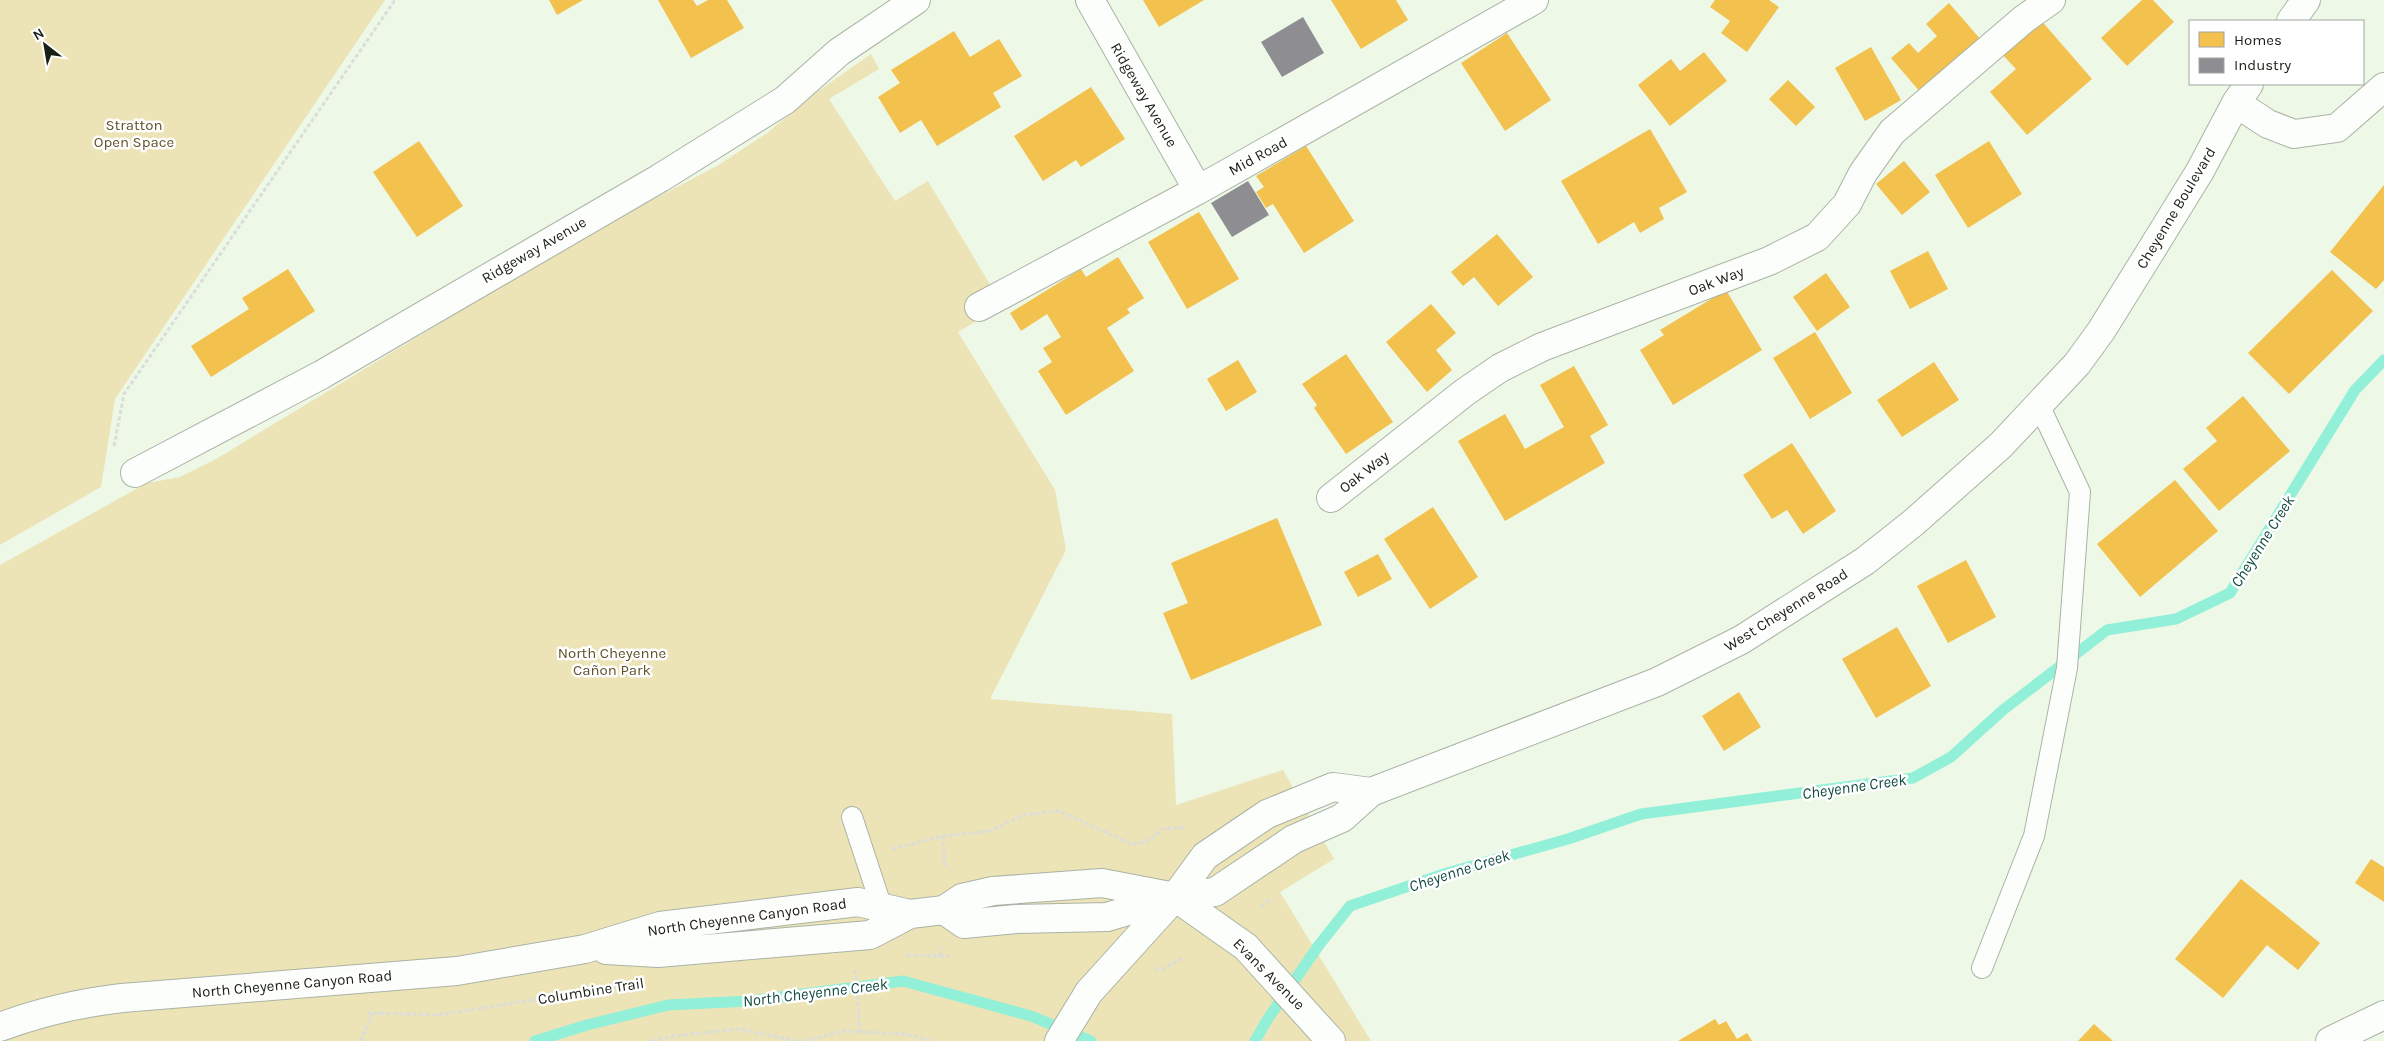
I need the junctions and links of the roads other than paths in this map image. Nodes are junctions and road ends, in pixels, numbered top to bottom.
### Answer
1 (916, 0) edge
2 (1090, 0) edge
3 (1534, 0) edge
4 (2051, 0) edge
5 (2306, 0) edge
6 (2292, 20) edge
7 (2384, 87) edge
8 (2242, 93) edge
9 (1198, 190) junction
10 (979, 307) dead end
11 (2101, 331) joint
12 (2039, 406) junction
13 (135, 473) dead end
14 (1331, 498) dead end
15 (1371, 792) junction
16 (852, 817) dead end
17 (1175, 897) junction
18 (882, 908) junction
19 (910, 914) junction
20 (585, 949) junction
21 (1982, 968) dead end
22 (2384, 1015) edge
23 (0, 1027) edge
24 (1065, 1030) edge
25 (1327, 1035) edge
26 (2330, 1041) edge

1 - 13 street, Ridgeway Avenue
2 - 9 street, Ridgeway Avenue
3 - 9 street, Mid Road
4 - 14 street, Oak Way
5 - 6 street
7 - 8 street
8 - 11 street, Cheyenne Boulevard
9 - 10 street, Mid Road
11 - 12 street, West Cheyenne Road
12 - 15 street, West Cheyenne Road
12 - 21 lane
15 - 17 street, West Cheyenne Road
15 - 17 street, West Cheyenne Road
16 - 18 lane
17 - 19 street, North Cheyenne Canyon Road
17 - 24 street, West Cheyenne Road
17 - 25 street, Evans Avenue
18 - 19 street, North Cheyenne Canyon Road
18 - 20 street, North Cheyenne Canyon Road
19 - 20 street, North Cheyenne Canyon Road
20 - 23 street, North Cheyenne Canyon Road
22 - 26 street

